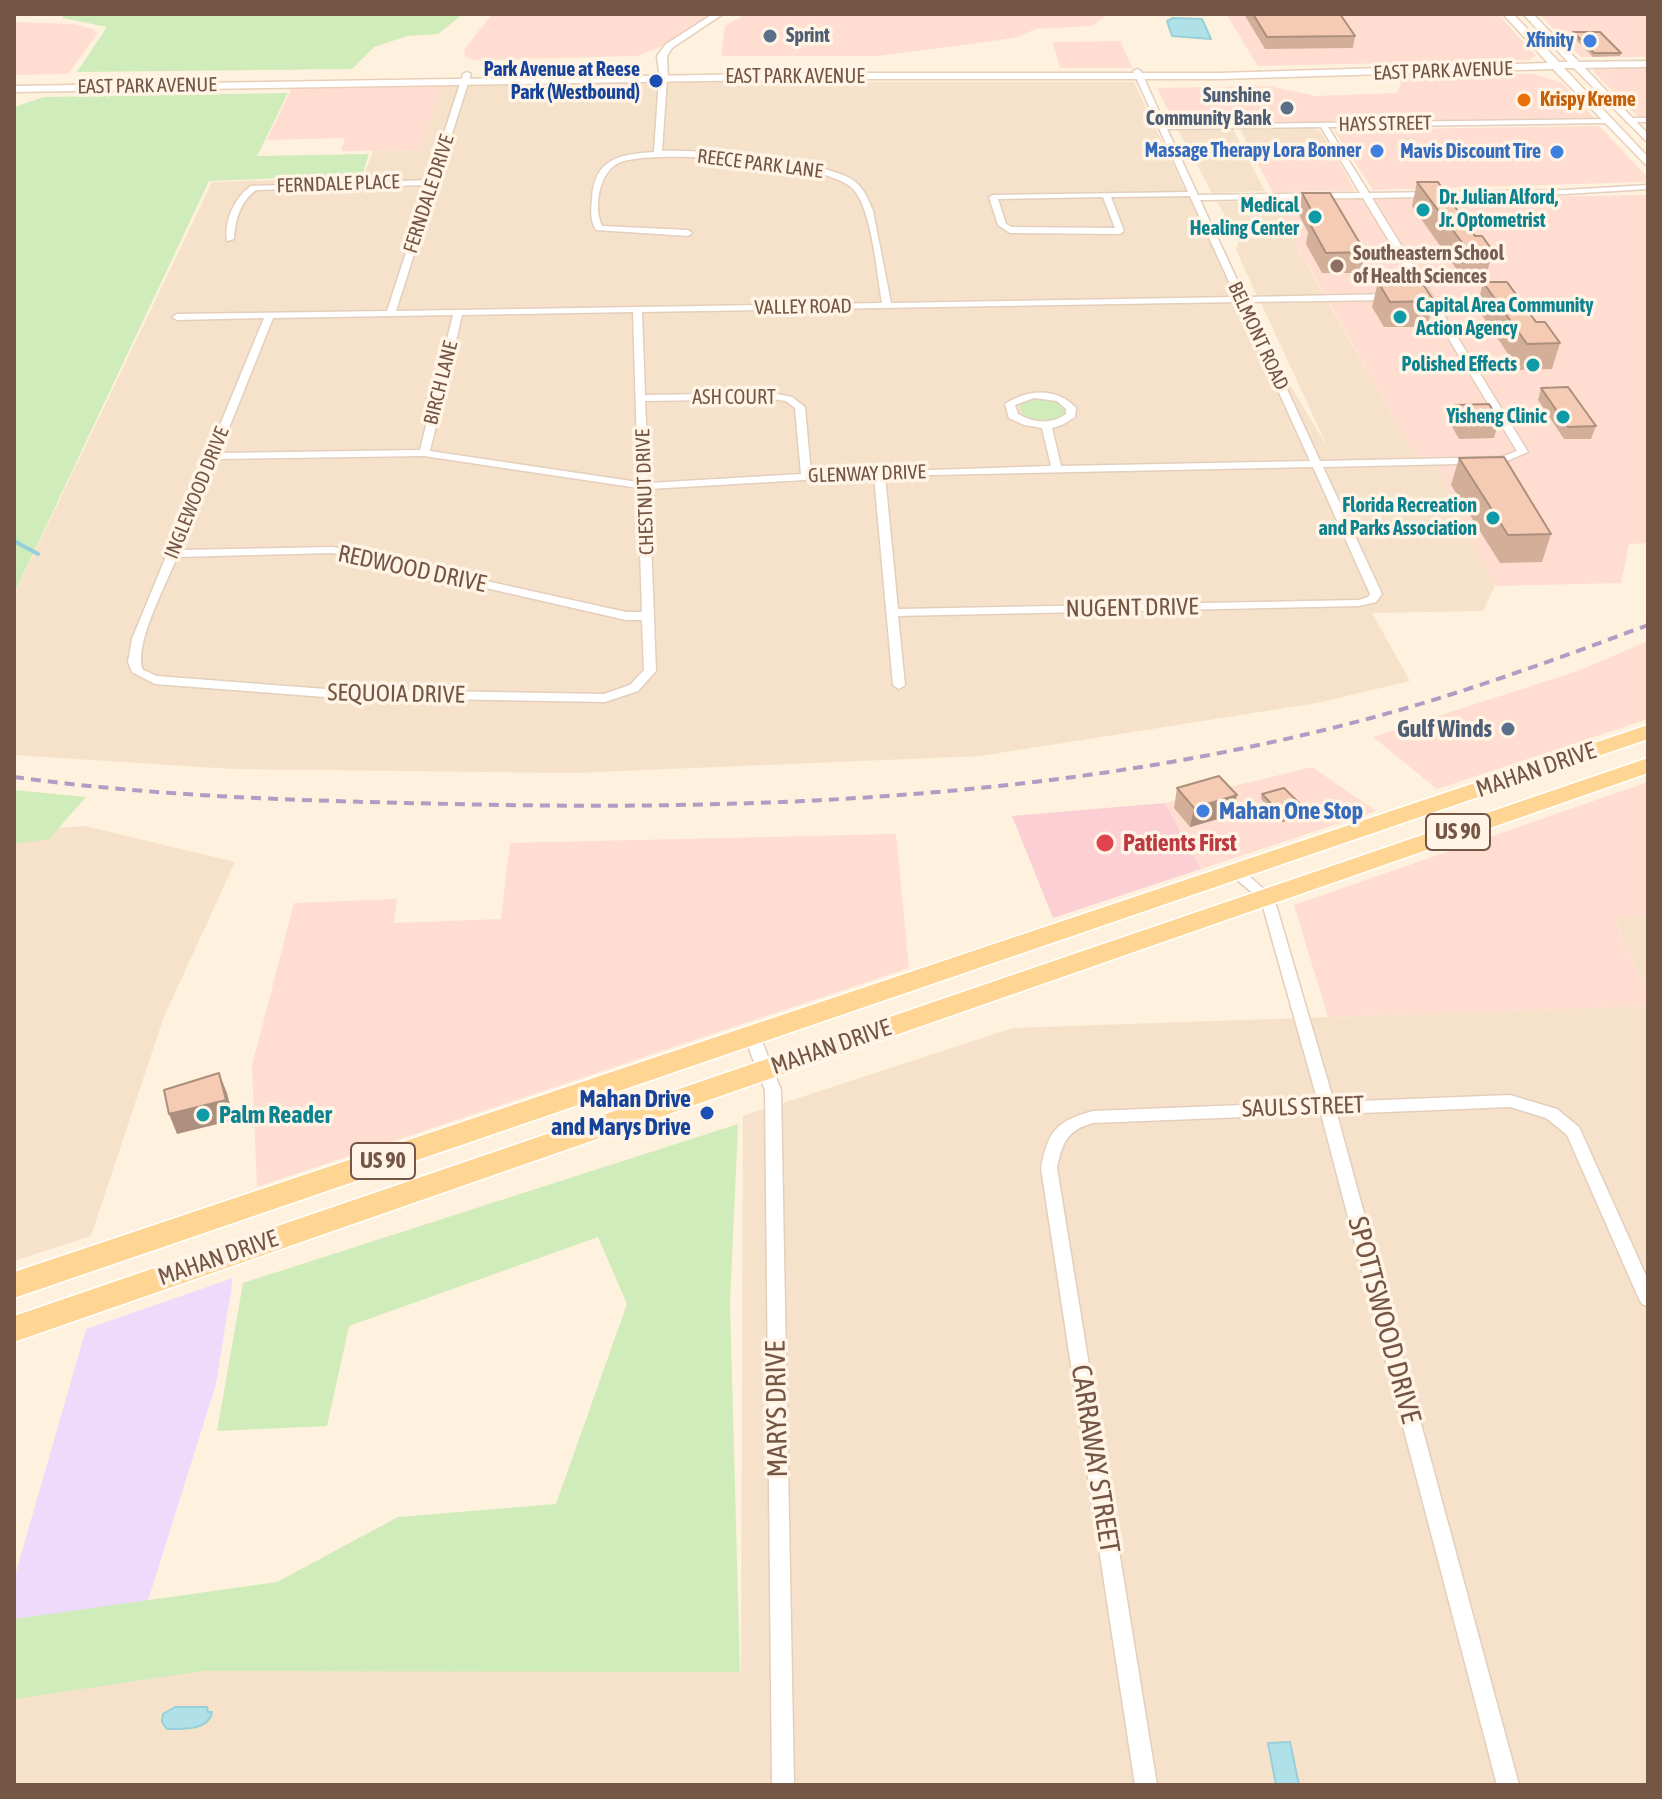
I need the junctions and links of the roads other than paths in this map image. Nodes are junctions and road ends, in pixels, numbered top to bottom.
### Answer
1 (719, 14) edge
2 (731, 14) edge
3 (1508, 14) edge
4 (1528, 14) edge
5 (1648, 64) edge
6 (1555, 65) junction
7 (1576, 65) junction
8 (1515, 69) junction
9 (1138, 74) junction
10 (663, 75) junction
11 (466, 78) junction
12 (14, 80) edge
13 (1570, 81) junction
14 (14, 89) edge
15 (1629, 120) junction
16 (1648, 120) edge
17 (1608, 121) junction
18 (1323, 125) junction
19 (1163, 127) junction
20 (1648, 140) edge
21 (658, 152) junction
22 (1648, 164) edge
23 (433, 182) junction
24 (1648, 190) edge
25 (1106, 195) junction
26 (1366, 195) junction
27 (1194, 196) junction
28 (688, 233) dead end
29 (230, 239) dead end
30 (1417, 297) junction
31 (1242, 300) junction
32 (887, 305) junction
33 (637, 309) junction
34 (458, 312) junction
35 (391, 313) junction
36 (270, 315) junction
37 (177, 317) dead end
38 (643, 398) junction
39 (1046, 425) junction
40 (424, 453) junction
41 (213, 456) junction
42 (1316, 463) junction
43 (1057, 469) junction
44 (879, 473) junction
45 (806, 477) junction
46 (645, 486) junction
47 (172, 554) junction
48 (1372, 600) joint
49 (892, 613) junction
50 (649, 616) junction
51 (138, 672) joint
52 (648, 674) joint
53 (899, 685) dead end
54 (1648, 732) edge
55 (1648, 765) edge
56 (1493, 785) junction
57 (1516, 812) junction
58 (1235, 871) junction
59 (1267, 898) junction
60 (752, 1036) junction
61 (765, 1070) junction
62 (1327, 1106) junction
63 (1059, 1135) joint
64 (168, 1233) junction
65 (177, 1273) junction
66 (14, 1285) edge
67 (1648, 1299) edge
68 (14, 1329) edge
69 (783, 1785) edge
70 (1146, 1785) edge
71 (1508, 1785) edge

1 - 10 street
2 - 10 street
3 - 6 main road
4 - 7 main road
5 - 7 street, EAST PARK AVENUE
6 - 7 main road, EAST PARK AVENUE
6 - 8 main road, EAST PARK AVENUE
6 - 9 main road, EAST PARK AVENUE
6 - 13 main road
7 - 15 main road
8 - 9 main road, EAST PARK AVENUE
8 - 13 main road
9 - 10 main road, EAST PARK AVENUE
9 - 19 street, BELMONT ROAD
10 - 11 main road, EAST PARK AVENUE
10 - 21 street
11 - 12 main road, EAST PARK AVENUE
11 - 14 main road, EAST PARK AVENUE
11 - 23 street, FERNDALE DRIVE
13 - 17 main road
15 - 16 street
15 - 20 main road
17 - 18 street, HAYS STREET
17 - 22 main road
18 - 19 street, HAYS STREET
18 - 26 street
19 - 27 street, BELMONT ROAD
21 - 28 street, REECE PARK LANE
21 - 32 street, REECE PARK LANE
23 - 29 street, FERNDALE PLACE
23 - 35 street, FERNDALE DRIVE
24 - 26 street
25 - 25 street
25 - 27 street
26 - 27 street
26 - 30 street
27 - 31 street, BELMONT ROAD
30 - 31 street, VALLEY ROAD
30 - 42 street, GLENWAY DRIVE
31 - 32 street, VALLEY ROAD
31 - 42 street, BELMONT ROAD
32 - 33 street, VALLEY ROAD
33 - 34 street, VALLEY ROAD
33 - 38 street, CHESTNUT DRIVE
34 - 35 street, VALLEY ROAD
34 - 40 street, BIRCH LANE
35 - 36 street, VALLEY ROAD
36 - 37 street, VALLEY ROAD
36 - 41 street, INGLEWOOD DRIVE
38 - 45 street, ASH COURT
38 - 46 street, CHESTNUT DRIVE
39 - 39 street
39 - 43 street
40 - 41 street, GLENWAY DRIVE
40 - 46 street, GLENWAY DRIVE
41 - 47 street, INGLEWOOD DRIVE
42 - 43 street, GLENWAY DRIVE
42 - 48 street, BELMONT ROAD
43 - 44 street, GLENWAY DRIVE
44 - 45 street, GLENWAY DRIVE
44 - 49 street
45 - 46 street, GLENWAY DRIVE
46 - 50 street, CHESTNUT DRIVE
47 - 50 street, REDWOOD DRIVE
47 - 51 street, INGLEWOOD DRIVE
48 - 49 street, NUGENT DRIVE
49 - 53 street
50 - 52 street, CHESTNUT DRIVE
51 - 52 street, SEQUOIA DRIVE
54 - 56 main road, MAHAN DRIVE / US 90
55 - 57 main road, MAHAN DRIVE / US 90
56 - 57 main road
56 - 58 main road, MAHAN DRIVE / US 90
57 - 59 main road, MAHAN DRIVE / US 90
58 - 59 street
58 - 60 main road, MAHAN DRIVE / US 90
59 - 61 main road, MAHAN DRIVE / US 90
59 - 62 street, SPOTTSWOOD DRIVE
60 - 61 street, MARYS DRIVE
60 - 64 main road, MAHAN DRIVE / US 90
61 - 65 main road, MAHAN DRIVE / US 90
61 - 69 street, MARYS DRIVE
62 - 63 street, SAULS STREET
62 - 67 street, SAULS STREET
62 - 71 street, SPOTTSWOOD DRIVE
63 - 70 street, CARRAWAY STREET
64 - 65 main road
64 - 66 main road, MAHAN DRIVE / US 90
65 - 68 main road, MAHAN DRIVE / US 90

